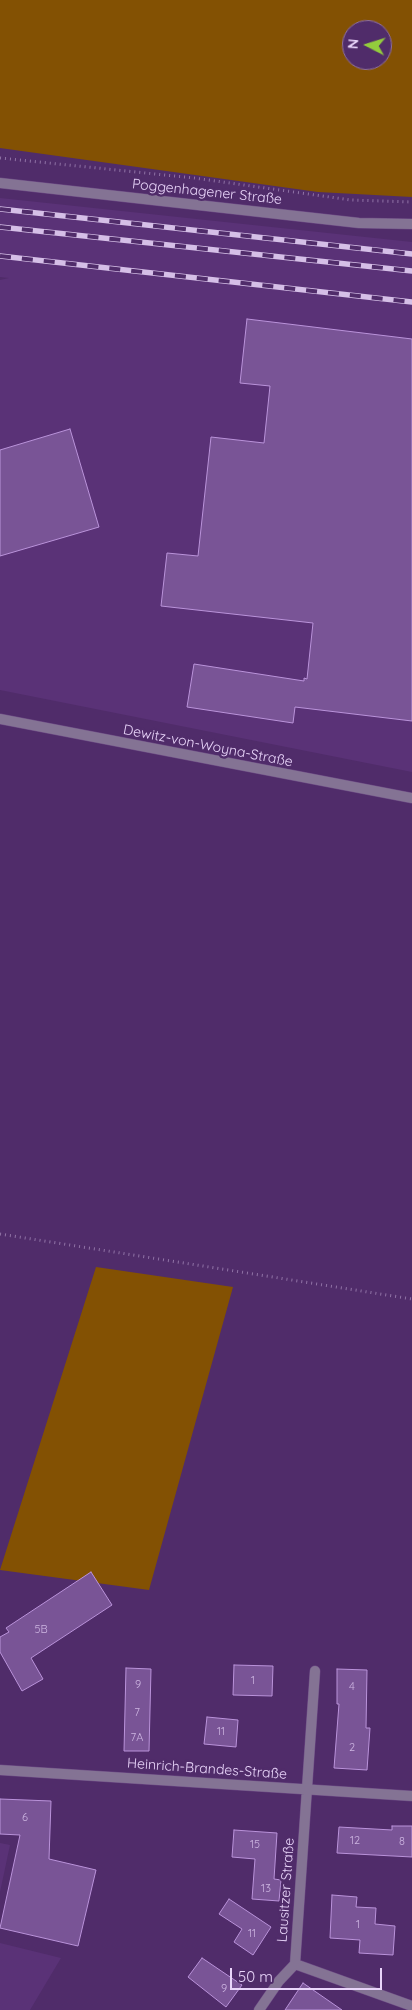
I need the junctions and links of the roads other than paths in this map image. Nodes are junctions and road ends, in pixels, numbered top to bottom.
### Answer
1 (0, 183) edge
2 (412, 224) edge
3 (0, 719) edge
4 (412, 798) edge
5 (315, 1672) dead end
6 (0, 1770) edge
7 (306, 1790) junction
8 (412, 1796) edge
9 (296, 1964) junction
10 (412, 2006) edge
11 (259, 2010) edge

1 - 2 street, Poggenhagener Straße
3 - 4 street, Dewitz-von-Woyna-Straße
5 - 7 street, Lausitzer Straße
6 - 7 street, Heinrich-Brandes-Straße
7 - 8 street, Heinrich-Brandes-Straße
7 - 9 street, Lausitzer Straße
9 - 10 street
9 - 11 street

